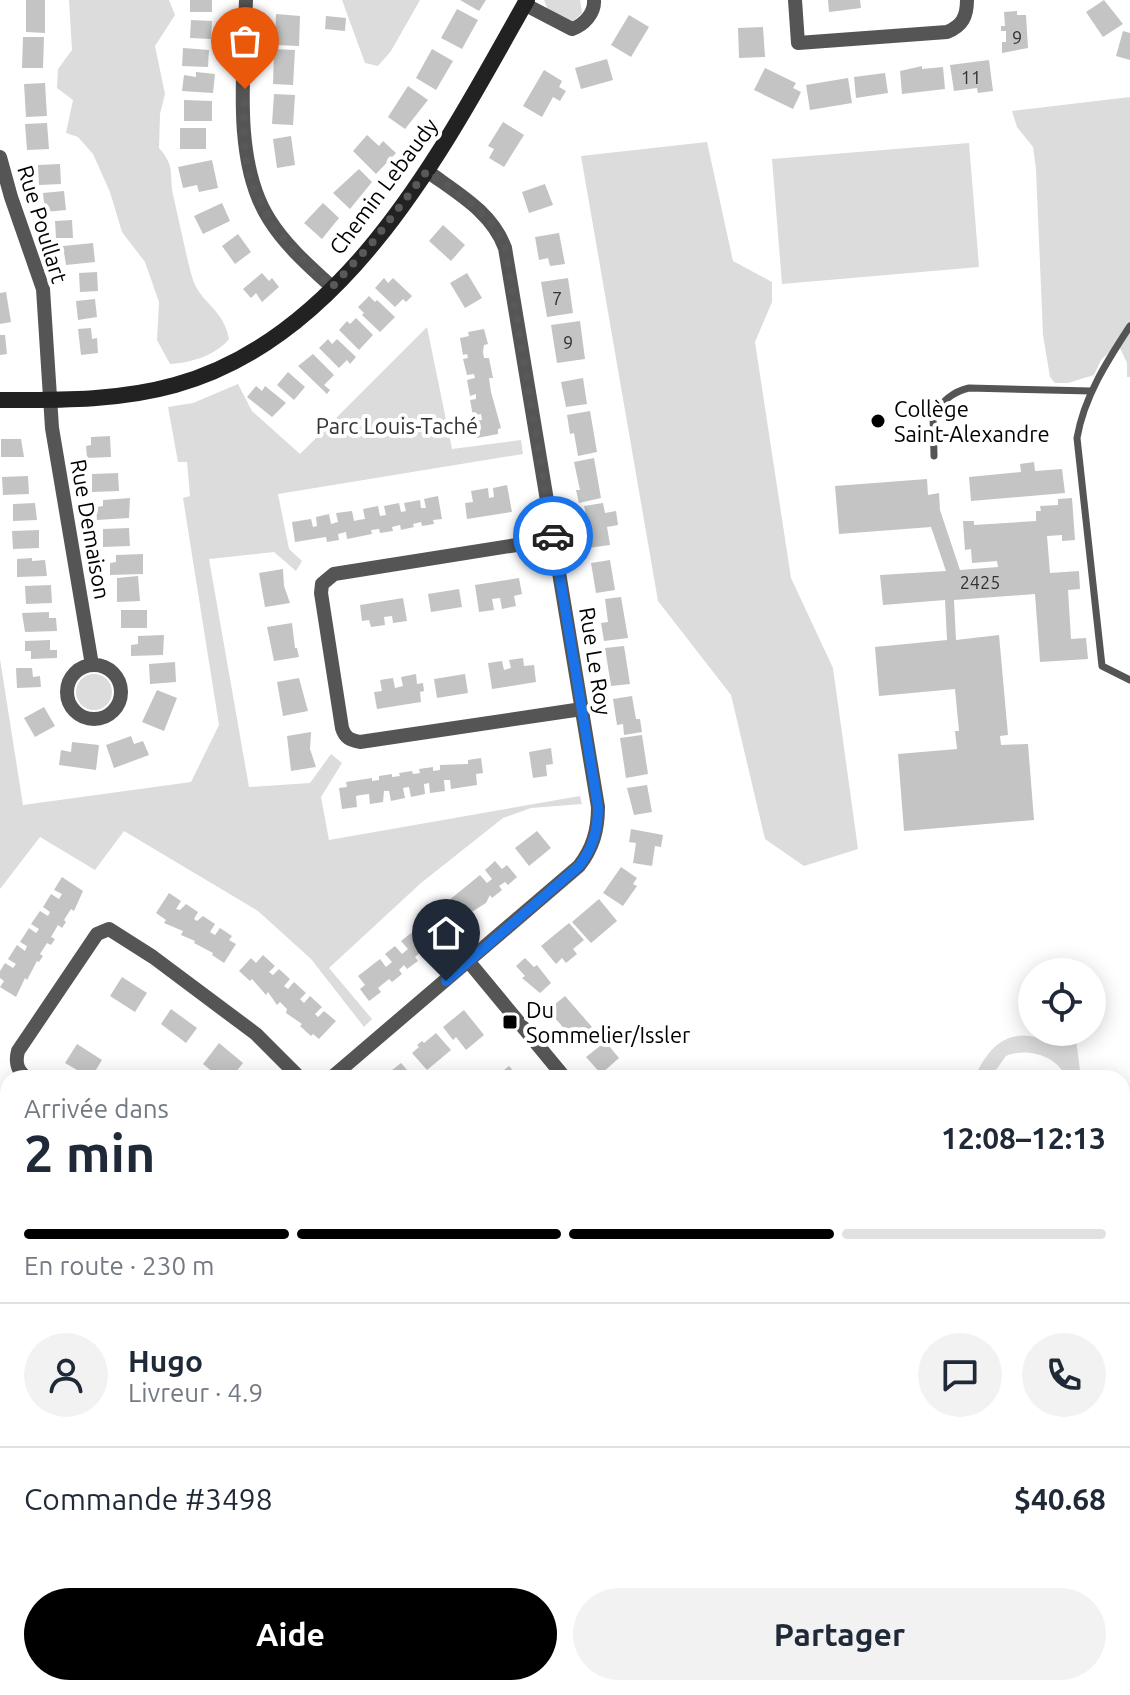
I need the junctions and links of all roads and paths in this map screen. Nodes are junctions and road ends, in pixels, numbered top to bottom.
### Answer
1 (246, 0) edge
2 (594, 0) edge
3 (795, 0) edge
4 (967, 0) edge
5 (526, 2) edge
6 (0, 157) edge
7 (427, 171) junction
8 (332, 287) junction
9 (1130, 326) edge
10 (1091, 391) junction
11 (0, 400) edge
12 (51, 400) junction
13 (934, 456) dead end
14 (554, 539) junction
15 (92, 665) dead end
16 (1130, 680) edge
17 (582, 709) junction
18 (469, 962) junction
19 (19, 1070) edge
20 (292, 1070) edge
21 (341, 1070) edge
22 (558, 1070) edge

1 - 8 street
2 - 5 street
3 - 4 street
5 - 7 street, Chemin Lebaudy
6 - 12 street, Rue Poullart
7 - 8 street, Chemin Lebaudy
7 - 14 street, Rue Le Roy
8 - 12 street, Chemin Lebaudy
9 - 10 lane
10 - 13 lane
10 - 16 lane
11 - 12 street, Chemin Lebaudy
12 - 15 street, Rue Demaison
14 - 17 street, Rue Le Roy
14 - 17 street
17 - 18 street, Rue Le Roy
18 - 21 street, Rue Le Roy
18 - 22 street
19 - 20 street

